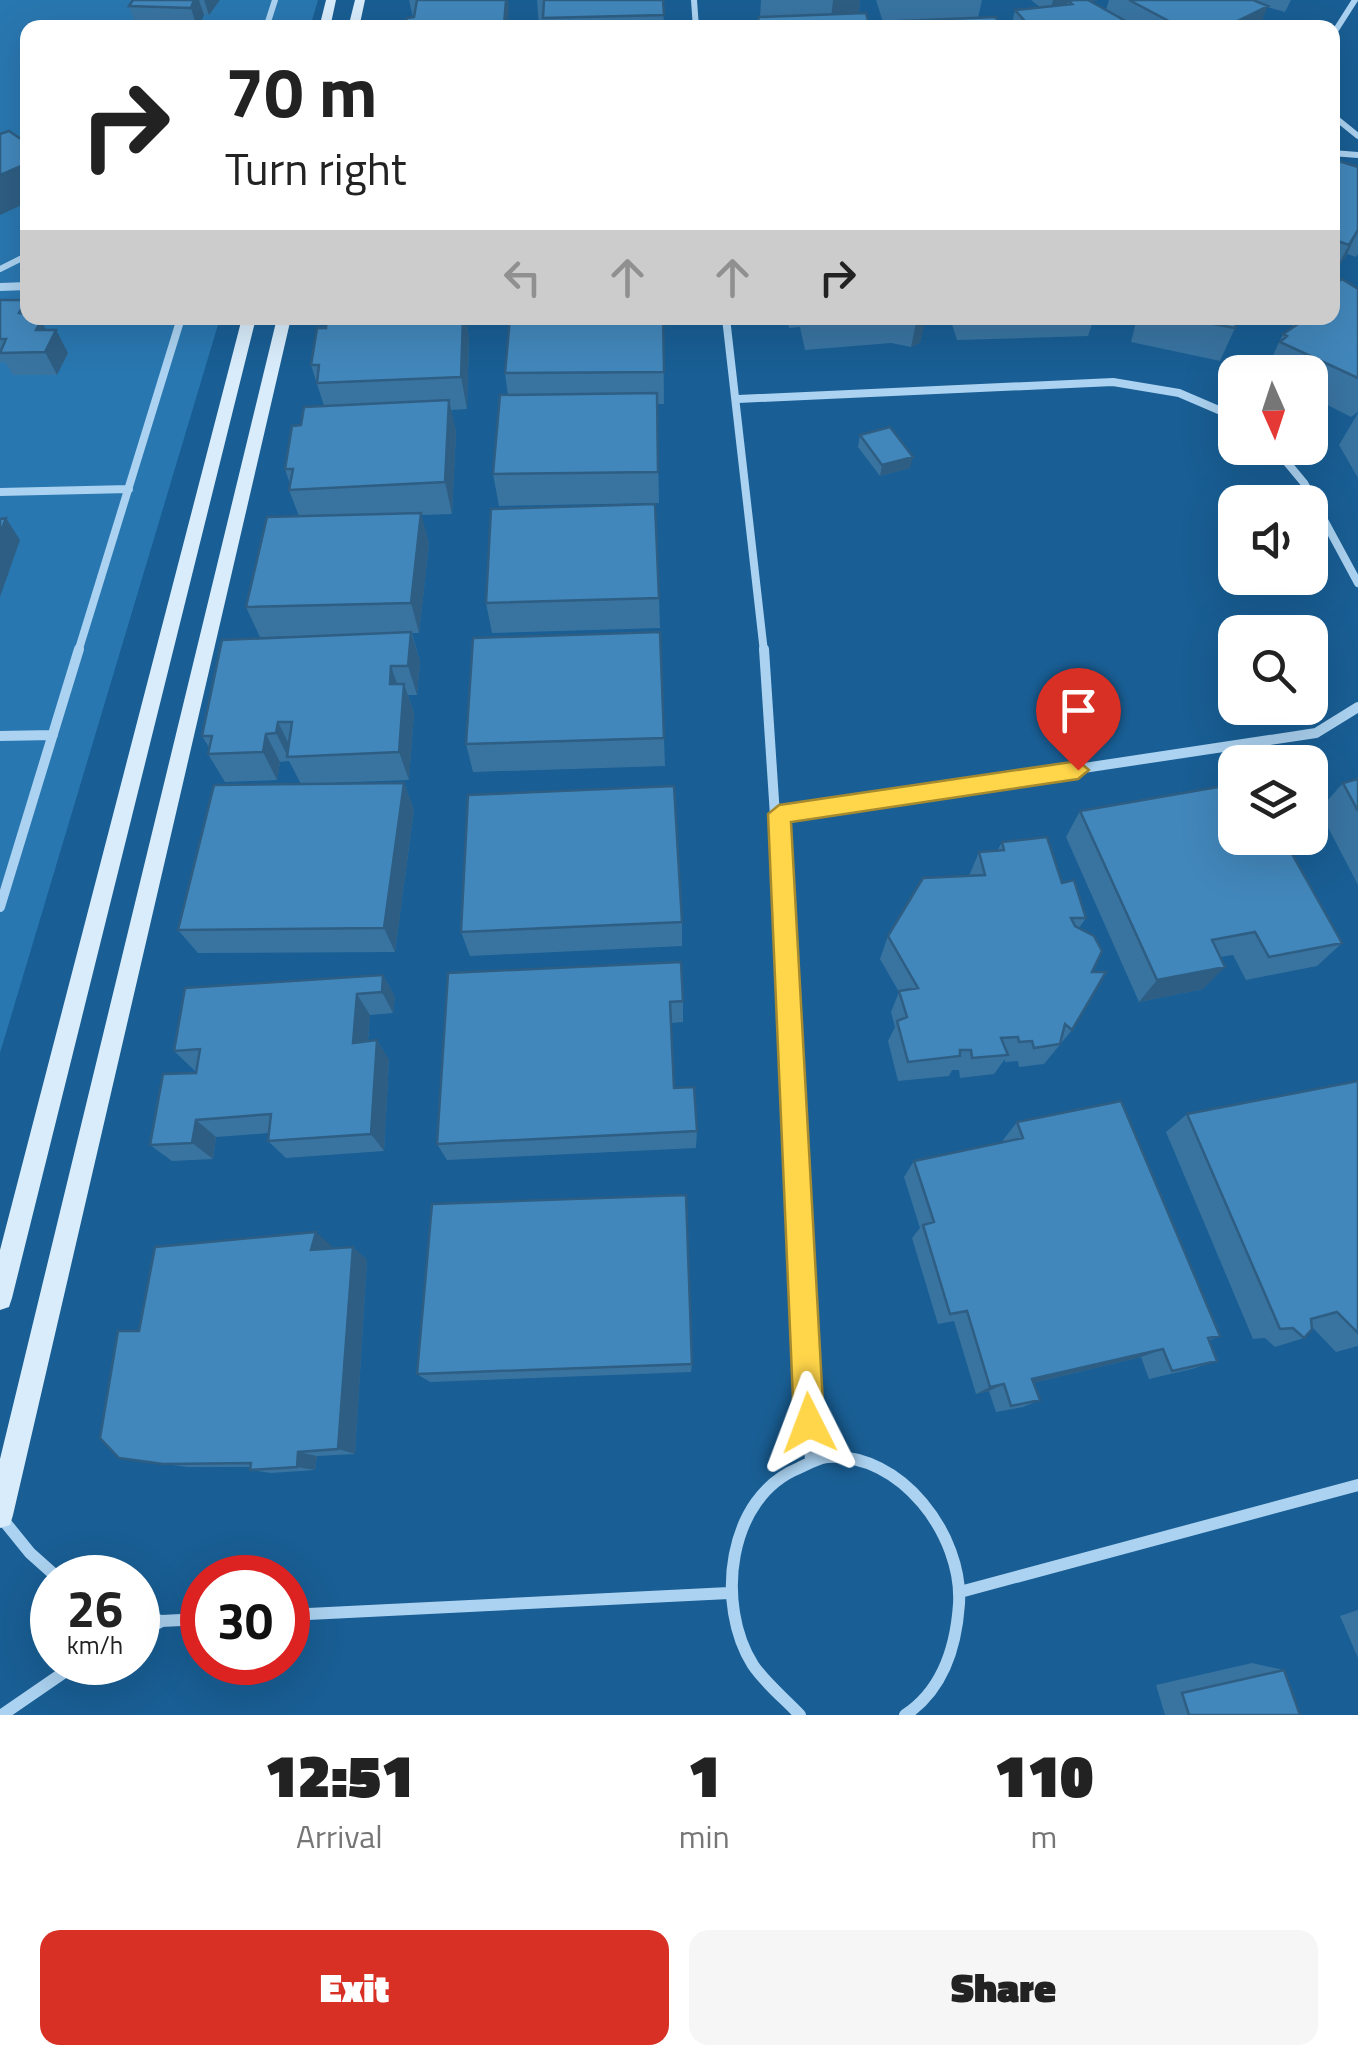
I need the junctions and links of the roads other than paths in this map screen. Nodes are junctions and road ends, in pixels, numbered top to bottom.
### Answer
1 (1355, 0) edge
2 (1340, 23) edge
3 (179, 325) edge
4 (247, 325) edge
5 (282, 325) edge
6 (727, 325) edge
7 (738, 399) junction
8 (1218, 410) edge
9 (1290, 465) edge
10 (129, 489) junction
11 (0, 492) edge
12 (1358, 583) edge
13 (1358, 707) edge
14 (53, 735) junction
15 (0, 736) edge
16 (779, 814) junction
17 (0, 907) edge
18 (0, 1298) edge
19 (811, 1461) junction
20 (1358, 1486) edge
21 (0, 1516) edge
22 (32, 1555) edge
23 (960, 1592) junction
24 (728, 1593) junction
25 (310, 1614) edge
26 (180, 1620) edge
27 (160, 1621) edge
28 (46, 1685) edge
29 (2, 1715) edge
30 (800, 1715) edge
31 (905, 1715) edge

1 - 2 street
3 - 10 street
4 - 18 street
5 - 21 street
6 - 7 street
7 - 8 street
7 - 16 street
9 - 12 street
10 - 11 street
10 - 14 street
13 - 16 street
14 - 15 street
14 - 17 street
16 - 19 street
19 - 23 street
19 - 24 street
20 - 23 street
21 - 22 street
23 - 31 street
24 - 25 street
24 - 30 street
26 - 27 street
28 - 29 street

